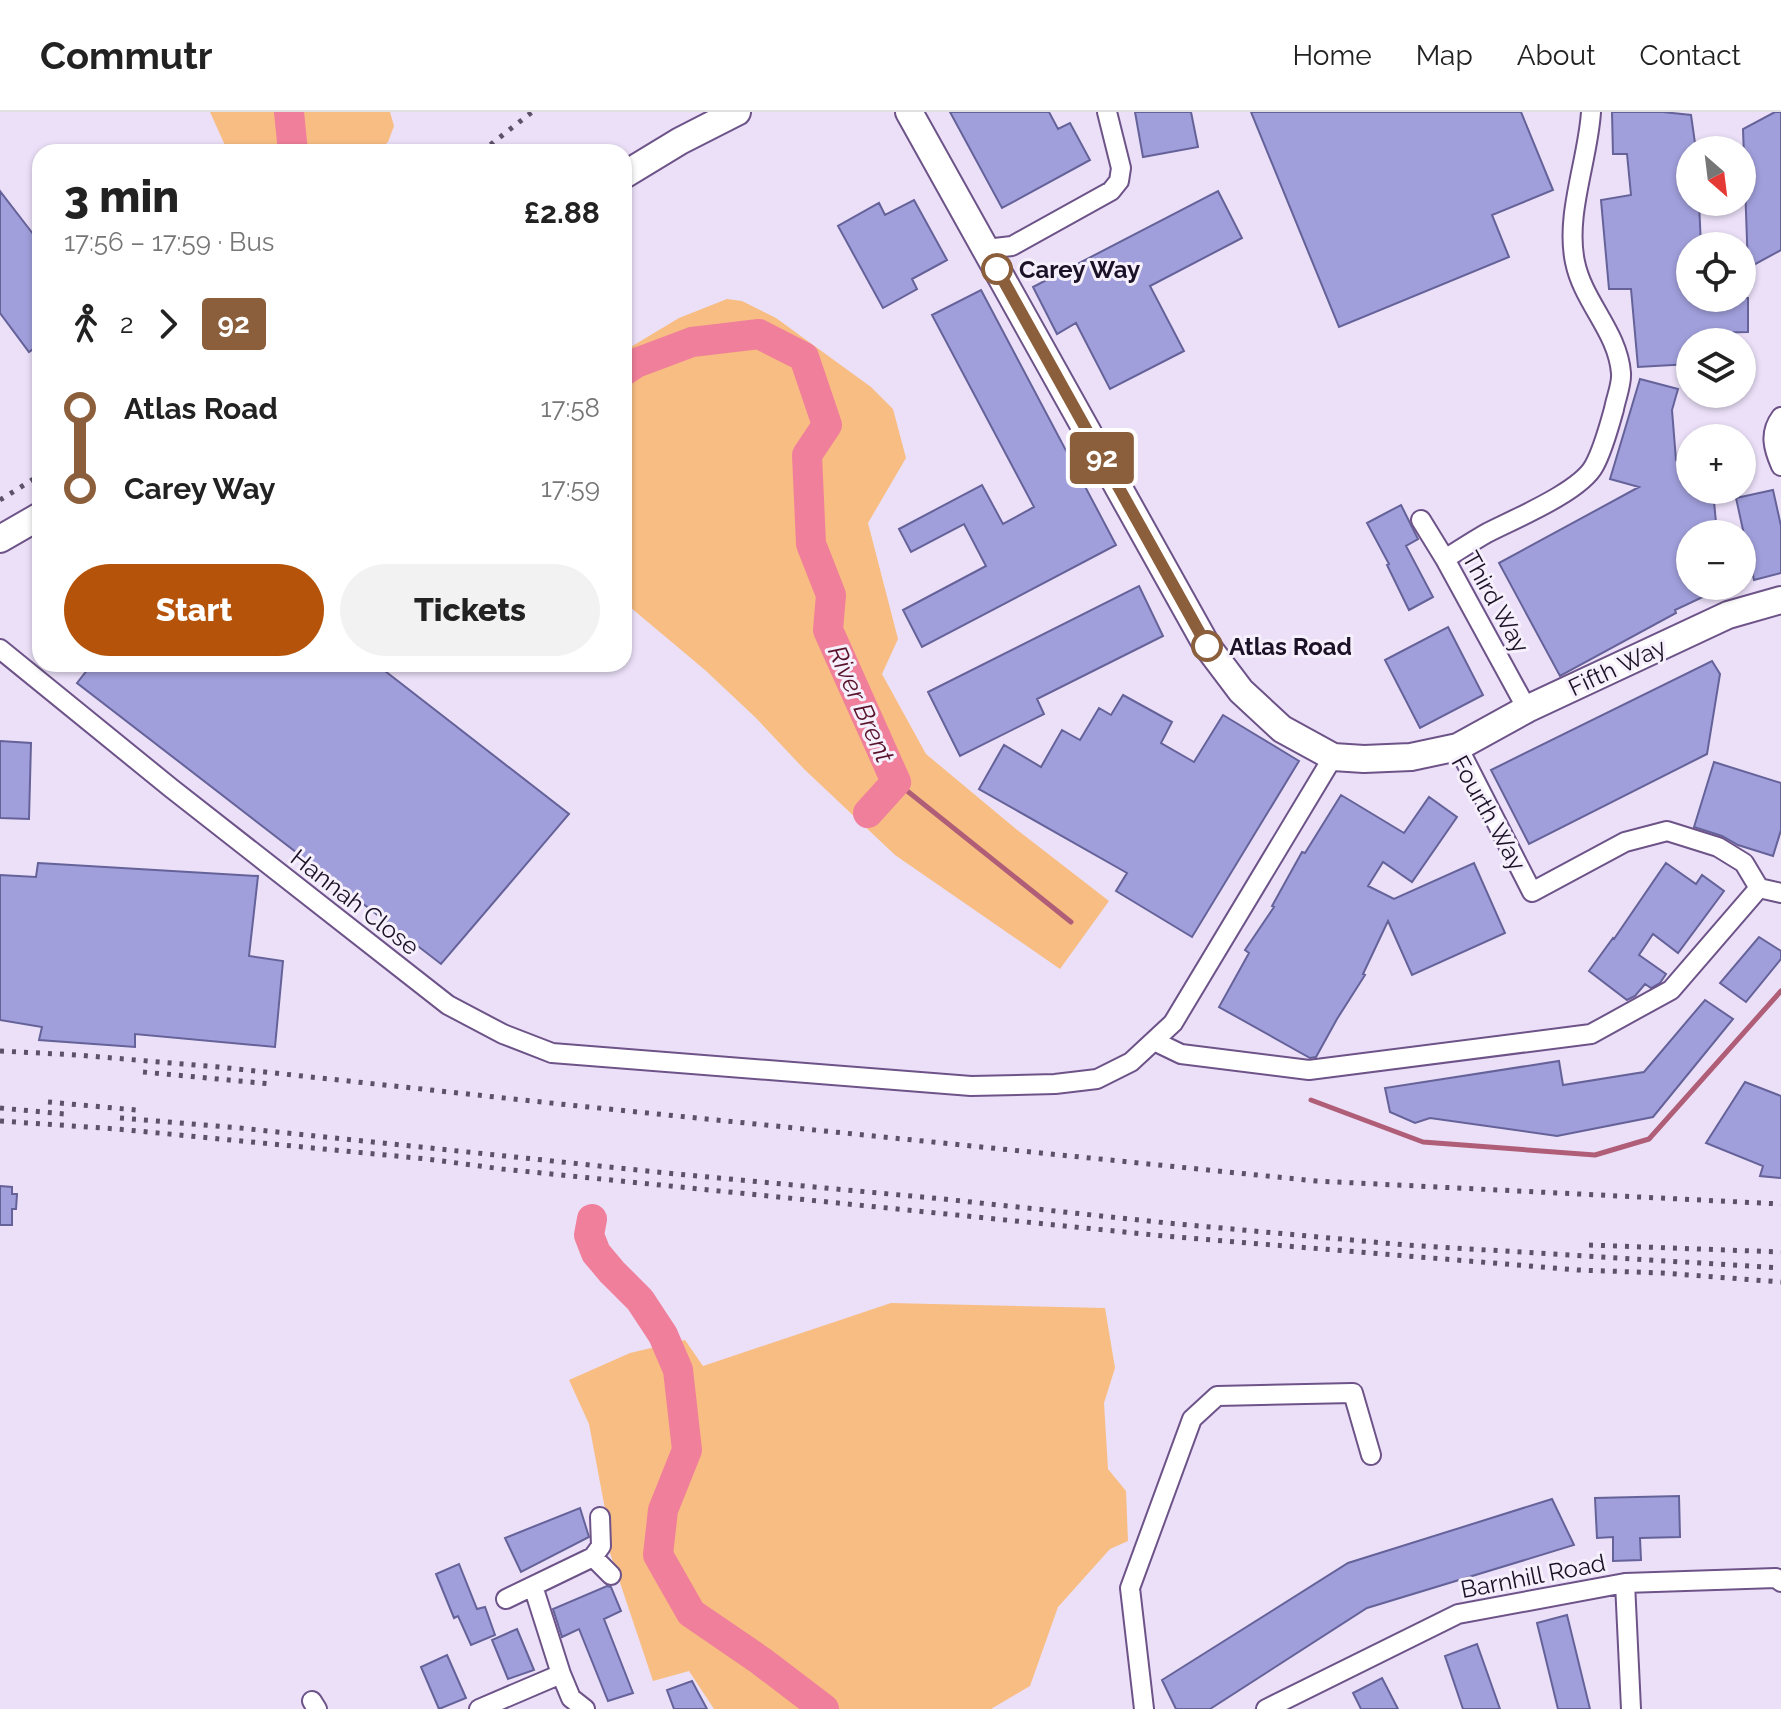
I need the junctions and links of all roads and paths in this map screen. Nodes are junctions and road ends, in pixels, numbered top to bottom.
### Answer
1 (737, 112) edge
2 (909, 112) edge
3 (1107, 112) edge
4 (1591, 112) edge
5 (632, 170) edge
6 (986, 249) junction
7 (1781, 417) edge
8 (1781, 466) edge
9 (1421, 520) dead end
10 (32, 521) edge
11 (0, 539) edge
12 (1445, 559) junction
13 (1781, 600) edge
14 (0, 649) edge
15 (1527, 709) junction
16 (1458, 747) junction
17 (1333, 757) junction
18 (1759, 888) junction
19 (1781, 893) edge
20 (1154, 1041) junction
21 (1371, 1455) dead end
22 (600, 1517) dead end
23 (593, 1557) junction
24 (611, 1575) dead end
25 (1781, 1582) edge
26 (1625, 1583) junction
27 (533, 1586) junction
28 (506, 1599) dead end
29 (561, 1674) junction
30 (479, 1709) edge
31 (585, 1709) edge
32 (1144, 1709) edge
33 (1266, 1709) edge
34 (1631, 1709) edge

1 - 5 main road
2 - 6 main road, Fourth Way
3 - 6 street
4 - 12 street
6 - 17 main road, Fourth Way
7 - 8 street
9 - 12 street, Third Way
10 - 11 main road
12 - 15 street, Third Way
13 - 15 main road, Fifth Way
14 - 20 street, Hannah Close
15 - 16 main road, Fifth Way
16 - 17 main road, Fourth Way
16 - 18 street, Fourth Way
17 - 20 street
18 - 19 street
18 - 20 street
21 - 32 street
22 - 23 street
23 - 24 street
23 - 27 street
25 - 26 street, Barnhill Road
26 - 33 street, Barnhill Road
26 - 34 street
27 - 28 street
27 - 29 street
29 - 30 street
29 - 31 street

